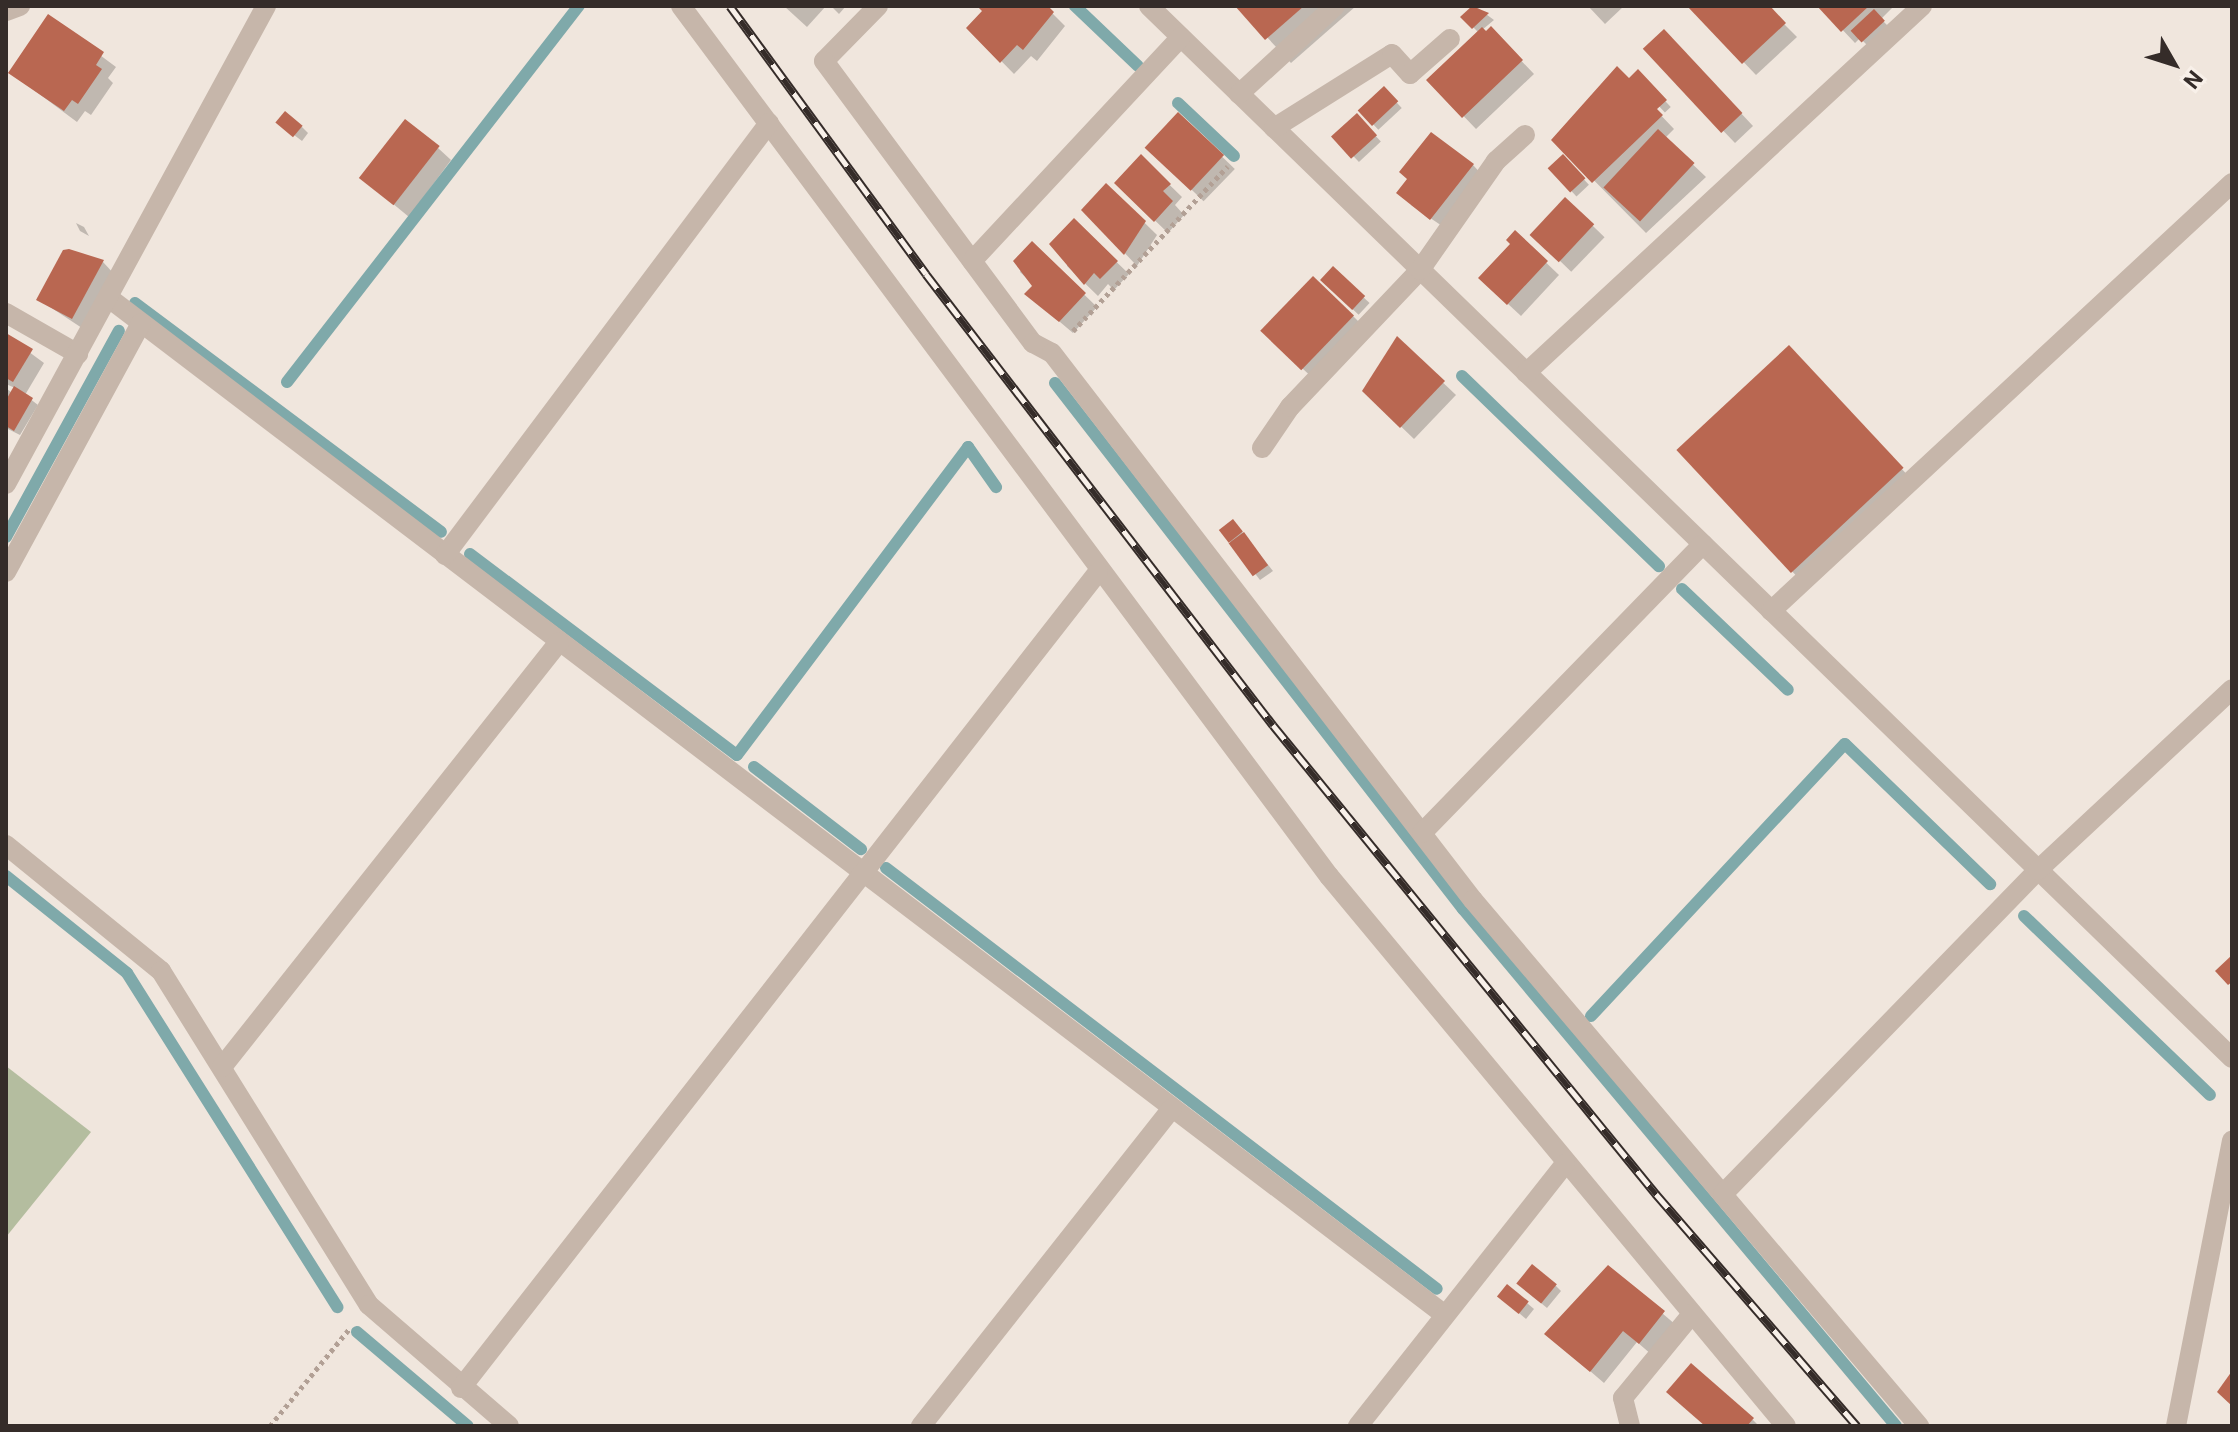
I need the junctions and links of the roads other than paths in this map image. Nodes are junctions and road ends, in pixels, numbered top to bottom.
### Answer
1 (20, 6) edge
2 (266, 6) edge
3 (681, 6) edge
4 (878, 6) edge
5 (1149, 6) edge
6 (1335, 6) edge
7 (1922, 6) edge
8 (6, 11) edge
9 (1181, 37) junction
10 (1450, 39) dead end
11 (1239, 94) junction
12 (769, 123) junction
13 (1274, 128) junction
14 (1525, 135) dead end
15 (2232, 183) edge
16 (972, 261) junction
17 (1420, 270) junction
18 (109, 298) junction
19 (6, 313) edge
20 (141, 323) junction
21 (78, 354) junction
22 (1526, 373) junction
23 (1262, 448) dead end
24 (6, 484) edge
25 (1703, 544) junction
26 (445, 555) junction
27 (6, 572) edge
28 (1098, 572) junction
29 (1771, 611) junction
30 (559, 642) junction
31 (2232, 689) edge
32 (1422, 833) junction
33 (6, 845) edge
34 (2038, 870) junction
35 (865, 875) junction
36 (2232, 1058) edge
37 (222, 1067) junction
38 (1172, 1108) junction
39 (2232, 1140) edge
40 (1565, 1164) junction
41 (1723, 1194) junction
42 (1692, 1314) junction
43 (1445, 1315) junction
44 (461, 1388) junction
45 (509, 1426) edge
46 (921, 1426) edge
47 (1358, 1426) edge
48 (1630, 1426) edge
49 (1786, 1426) edge
50 (1919, 1426) edge
51 (2176, 1426) edge

1 - 8 street
2 - 18 street
3 - 12 street
4 - 16 street
5 - 9 street
6 - 11 street
7 - 22 street
9 - 11 street
9 - 16 street
10 - 13 street
11 - 13 street
12 - 26 street
12 - 28 street
13 - 17 street
14 - 17 street
15 - 29 street
16 - 32 street
17 - 22 street
17 - 23 street
18 - 20 street
18 - 21 street
19 - 21 street
20 - 26 street
20 - 27 street
21 - 24 street
22 - 25 street
25 - 29 street
25 - 32 street
26 - 30 street
28 - 35 street
28 - 40 street
29 - 34 street
30 - 35 street
30 - 37 street
31 - 34 street
32 - 41 street
33 - 37 street
34 - 36 street
34 - 41 street
35 - 38 street
35 - 44 street
37 - 44 street
38 - 43 street
38 - 46 street
39 - 51 street
40 - 42 street
40 - 43 street
41 - 50 street
42 - 48 street
42 - 49 street
43 - 47 street
44 - 45 street

